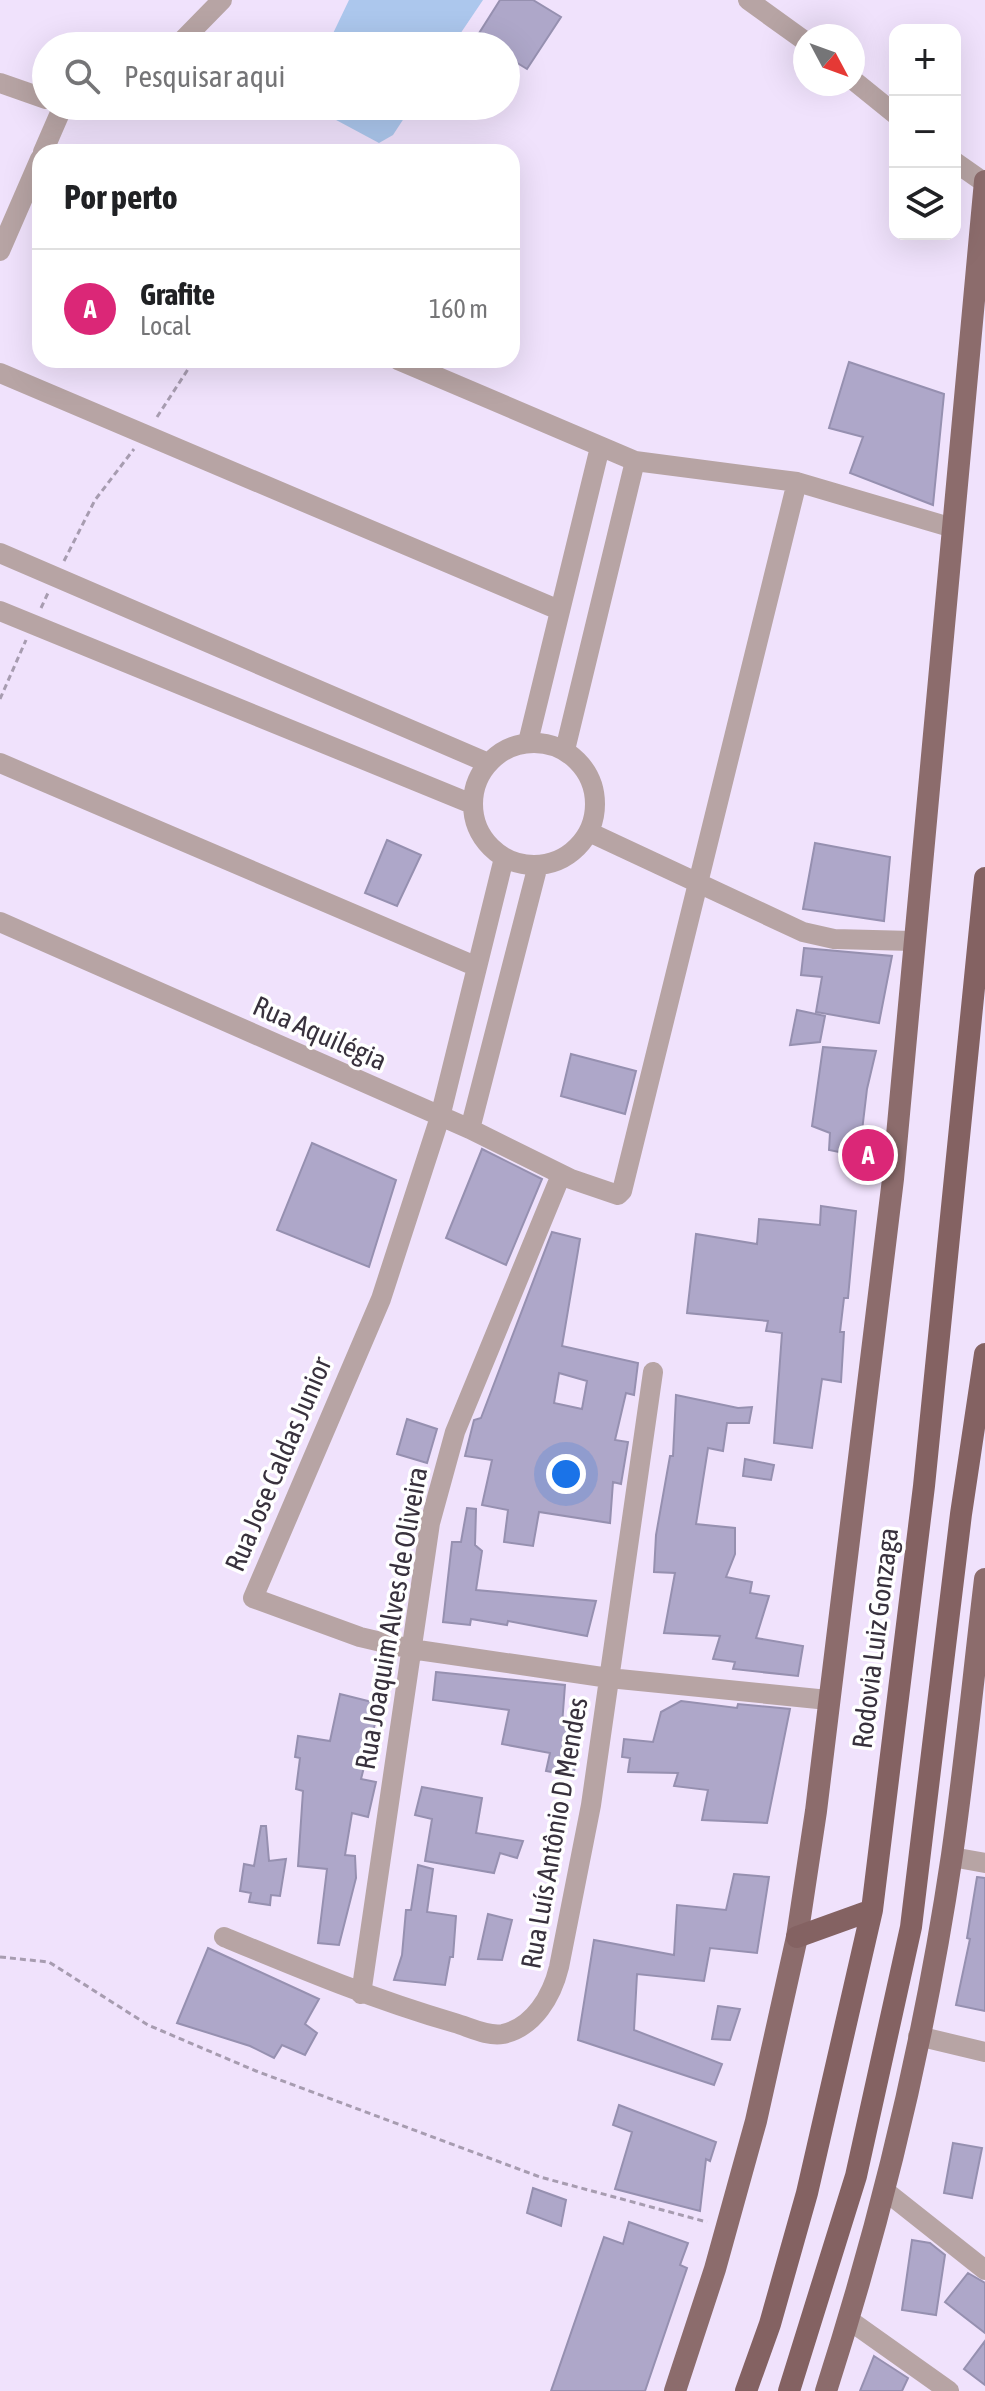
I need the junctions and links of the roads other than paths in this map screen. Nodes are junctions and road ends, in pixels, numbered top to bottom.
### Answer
1 (222, 0) edge
2 (748, 0) edge
3 (191, 32) edge
4 (793, 32) edge
5 (0, 83) edge
6 (865, 90) edge
7 (32, 94) edge
8 (889, 109) edge
9 (59, 120) edge
10 (47, 144) edge
11 (961, 166) edge
12 (985, 182) edge
13 (31, 202) edge
14 (0, 251) edge
15 (417, 368) edge
16 (0, 373) edge
17 (600, 447) junction
18 (635, 461) junction
19 (797, 482) junction
20 (953, 528) junction
21 (0, 553) edge
22 (559, 610) junction
23 (0, 611) edge
24 (528, 742) junction
25 (565, 750) junction
26 (0, 763) edge
27 (488, 763) junction
28 (472, 804) junction
29 (589, 832) junction
30 (504, 858) junction
31 (538, 865) junction
32 (985, 878) edge
33 (697, 885) junction
34 (0, 922) edge
35 (912, 941) junction
36 (475, 966) junction
37 (440, 1117) junction
38 (470, 1129) junction
39 (561, 1175) junction
40 (985, 1354) edge
41 (653, 1372) dead end
42 (985, 1579) edge
43 (411, 1649) junction
44 (609, 1678) junction
45 (828, 1700) junction
46 (952, 1857) junction
47 (985, 1863) edge
48 (872, 1910) junction
49 (224, 1937) dead end
50 (797, 1937) junction
51 (361, 1994) junction
52 (918, 2036) junction
53 (985, 2052) edge
54 (884, 2190) junction
55 (985, 2270) edge
56 (849, 2320) junction
57 (675, 2391) edge
58 (746, 2391) edge
59 (789, 2391) edge
60 (826, 2391) edge
61 (949, 2391) edge

1 - 3 street
2 - 4 street
5 - 7 street
6 - 8 street
9 - 10 street
11 - 12 street
12 - 20 main road
13 - 14 street
15 - 17 street
16 - 22 street
17 - 18 street
17 - 22 street
18 - 19 street
18 - 25 street
19 - 20 street
19 - 33 street
20 - 35 main road
21 - 27 street
22 - 24 street
23 - 28 street
24 - 25 street
24 - 27 street
25 - 29 street
26 - 36 street
27 - 28 street
28 - 30 street
29 - 31 street
29 - 33 street
30 - 31 street
30 - 36 street
31 - 38 street
32 - 48 highway, Rodovia Luiz Gonzaga
33 - 35 street
33 - 39 street, Rua Aquilégia
34 - 37 street, Rua Aquilégia
35 - 45 main road
36 - 37 street
37 - 38 street, Rua Aquilégia
37 - 43 street, Rua Jose Caldas Junior
38 - 39 street, Rua Aquilégia
39 - 43 street, Rua Joaquim Alves de Oliveira
40 - 59 highway
41 - 44 street, Rua Luís Antônio D Mendes
42 - 46 main road
43 - 44 street, Rua Jose Caldas Junior
43 - 51 street, Rua Joaquim Alves de Oliveira
44 - 45 street, Rua Jose Caldas Junior
44 - 51 street, Rua Luís Antônio D Mendes
45 - 50 main road
46 - 47 street
46 - 52 main road
48 - 50 highway
48 - 58 highway, Rodovia Luiz Gonzaga
49 - 51 street, Rua Luís Antônio D Mendes
50 - 57 main road
52 - 53 street
52 - 54 main road
54 - 55 street
54 - 56 main road
56 - 60 main road
56 - 61 street

